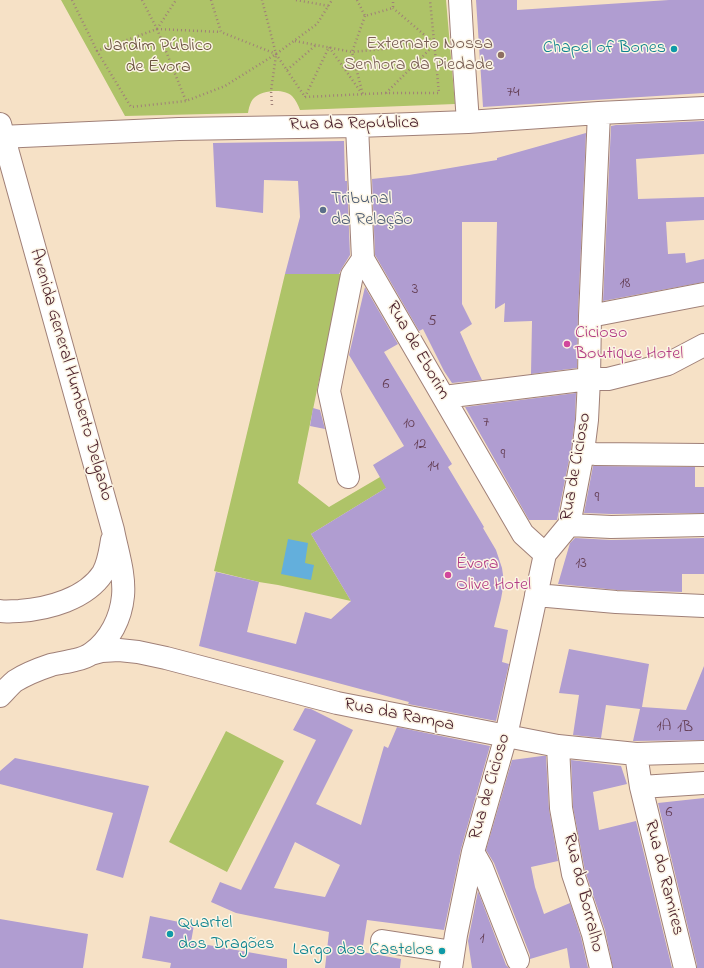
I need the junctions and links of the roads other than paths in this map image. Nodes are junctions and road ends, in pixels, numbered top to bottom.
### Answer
1 (460, 0) edge
2 (704, 108) edge
3 (599, 113) junction
4 (468, 122) junction
5 (357, 126) junction
6 (1, 132) edge
7 (363, 258) junction
8 (704, 294) edge
9 (590, 316) junction
10 (704, 345) edge
11 (589, 379) junction
12 (444, 397) junction
13 (583, 452) junction
14 (704, 455) edge
15 (348, 476) dead end
16 (570, 525) junction
17 (704, 526) edge
18 (113, 530) junction
19 (545, 554) junction
20 (536, 595) junction
21 (704, 606) edge
22 (0, 612) edge
23 (116, 621) junction
24 (91, 654) junction
25 (166, 658) junction
26 (0, 696) edge
27 (506, 736) junction
28 (558, 746) junction
29 (704, 752) edge
30 (636, 754) junction
31 (704, 784) edge
32 (641, 788) junction
33 (473, 852) junction
34 (382, 941) dead end
35 (453, 952) edge
36 (518, 960) dead end
37 (601, 968) edge
38 (685, 968) edge

1 - 4 street
2 - 3 street, Rua da República
3 - 4 street, Rua da República
3 - 9 street, Rua de Cicioso
4 - 5 street, Rua da República
5 - 6 street, Rua da República
5 - 7 street, Rua de Eborim
6 - 18 street, Avenida General Humberto Delgado
7 - 12 street, Rua de Eborim
7 - 15 street
8 - 9 street
9 - 11 street, Rua de Cicioso
10 - 11 street
11 - 12 street
11 - 13 street, Rua de Cicioso
12 - 19 street, Rua de Eborim
13 - 14 street
13 - 16 street, Rua de Cicioso
16 - 17 street
16 - 19 street, Rua de Cicioso
18 - 22 street
18 - 23 street, Avenida General Humberto Delgado
19 - 20 street, Rua de Cicioso
20 - 21 street
20 - 27 street, Rua de Cicioso
23 - 24 street
23 - 25 street, Rua da Rampa
24 - 25 street, Rua da Rampa
24 - 26 street
25 - 27 street, Rua da Rampa
27 - 28 street, Rua da Rampa
27 - 33 street, Rua de Cicioso
28 - 30 street, Rua da Rampa
28 - 37 street, Rua do Borralho
29 - 30 street, Rua da Rampa
30 - 32 street, Rua do Ramires
31 - 32 street
32 - 38 street, Rua do Ramires
33 - 35 street, Rua de Cicioso
33 - 36 street, Rua de Cicioso
34 - 35 street

